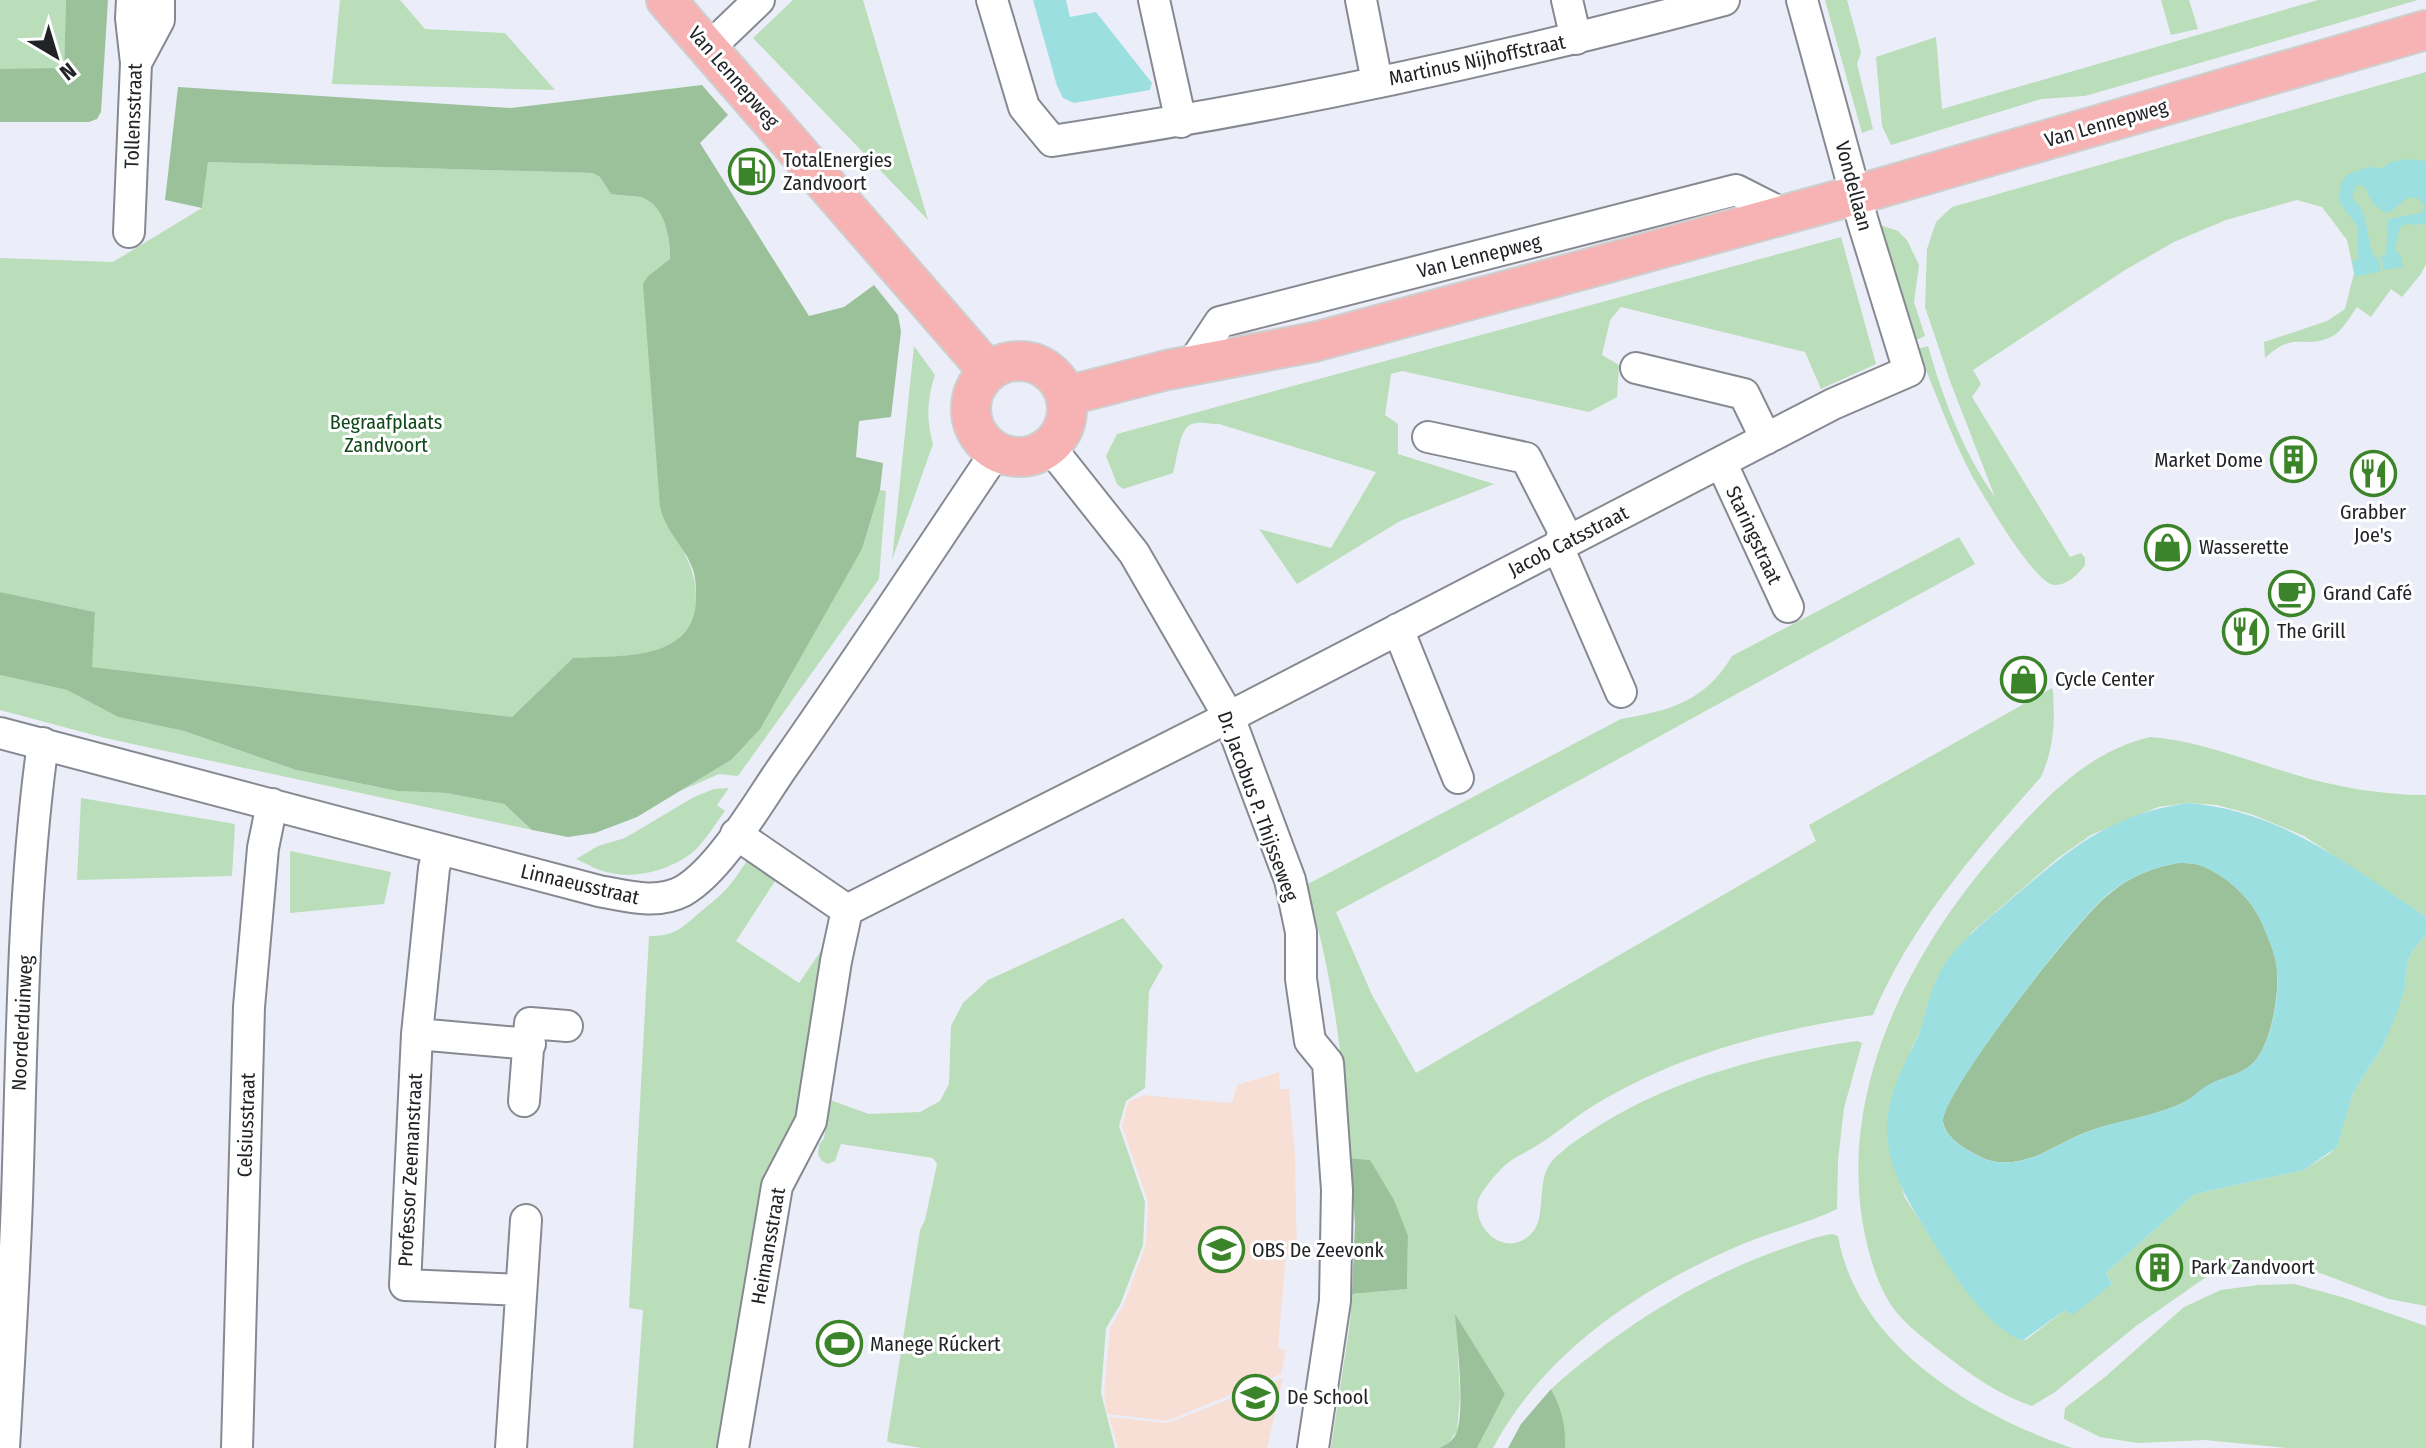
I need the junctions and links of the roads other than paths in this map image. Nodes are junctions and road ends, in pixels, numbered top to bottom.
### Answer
1 (132, 0) edge
2 (159, 0) edge
3 (666, 0) edge
4 (759, 0) edge
5 (992, 0) edge
6 (1154, 0) edge
7 (1361, 0) edge
8 (1567, 0) edge
9 (1724, 0) edge
10 (1802, 0) edge
11 (2426, 30) edge
12 (1576, 39) junction
13 (709, 48) junction
14 (136, 63) junction
15 (1377, 82) junction
16 (1181, 122) junction
17 (1856, 195) junction
18 (129, 232) dead end
19 (1636, 368) dead end
20 (1909, 371) joint
21 (989, 372) junction
22 (1066, 396) junction
23 (1428, 437) dead end
24 (1766, 439) junction
25 (1050, 447) junction
26 (996, 452) junction
27 (1721, 462) junction
28 (1558, 547) junction
29 (1788, 607) dead end
30 (1398, 629) junction
31 (1621, 692) dead end
32 (1229, 717) junction
33 (0, 733) edge
34 (43, 743) junction
35 (1458, 778) dead end
36 (272, 804) junction
37 (736, 834) junction
38 (439, 849) junction
39 (847, 910) junction
40 (567, 1026) dead end
41 (417, 1034) junction
42 (530, 1044) junction
43 (524, 1101) dead end
44 (526, 1220) dead end
45 (521, 1290) junction
46 (4, 1448) edge
47 (237, 1448) edge
48 (511, 1448) edge
49 (733, 1448) edge
50 (1313, 1448) edge

1 - 14 street, Tollensstraat
2 - 14 street
3 - 13 main road, Van Lennepweg
4 - 13 street
5 - 16 street, Martinus Nijhoffstraat
6 - 16 street
7 - 15 street, Martinus Nijhoffstraat
8 - 12 street, Martinus Nijhoffstraat
9 - 12 street, Martinus Nijhoffstraat
10 - 17 street, Vondellaan
11 - 17 main road, Van Lennepweg
12 - 15 street, Martinus Nijhoffstraat
13 - 21 main road, Van Lennepweg
14 - 18 street, Tollensstraat
15 - 16 street, Martinus Nijhoffstraat
17 - 20 street, Vondellaan
17 - 22 main road, Van Lennepweg
19 - 24 street
20 - 24 street, Jacob Catsstraat
21 - 22 main road
21 - 26 main road
22 - 25 main road
23 - 28 street
24 - 27 street, Jacob Catsstraat
25 - 26 main road
25 - 32 street, Dr. Jacobus P. Thijsseweg
26 - 37 street, Linnaeusstraat
27 - 28 street, Jacob Catsstraat
27 - 29 street, Staringstraat
28 - 30 street, Jacob Catsstraat
28 - 31 street
30 - 32 street, Jacob Catsstraat
30 - 35 street
32 - 39 street
32 - 50 street, Dr. Jacobus P. Thijsseweg
33 - 34 street, Linnaeusstraat
34 - 36 street, Linnaeusstraat
34 - 46 street, Noorderduinweg
36 - 38 street, Linnaeusstraat
36 - 47 street, Celsiusstraat
37 - 38 street, Linnaeusstraat
37 - 39 street
38 - 41 street, Professor Zeemanstraat
39 - 49 street, Heimansstraat
40 - 42 street
41 - 42 street
41 - 45 street, Professor Zeemanstraat
42 - 43 street
44 - 45 street
45 - 48 street

